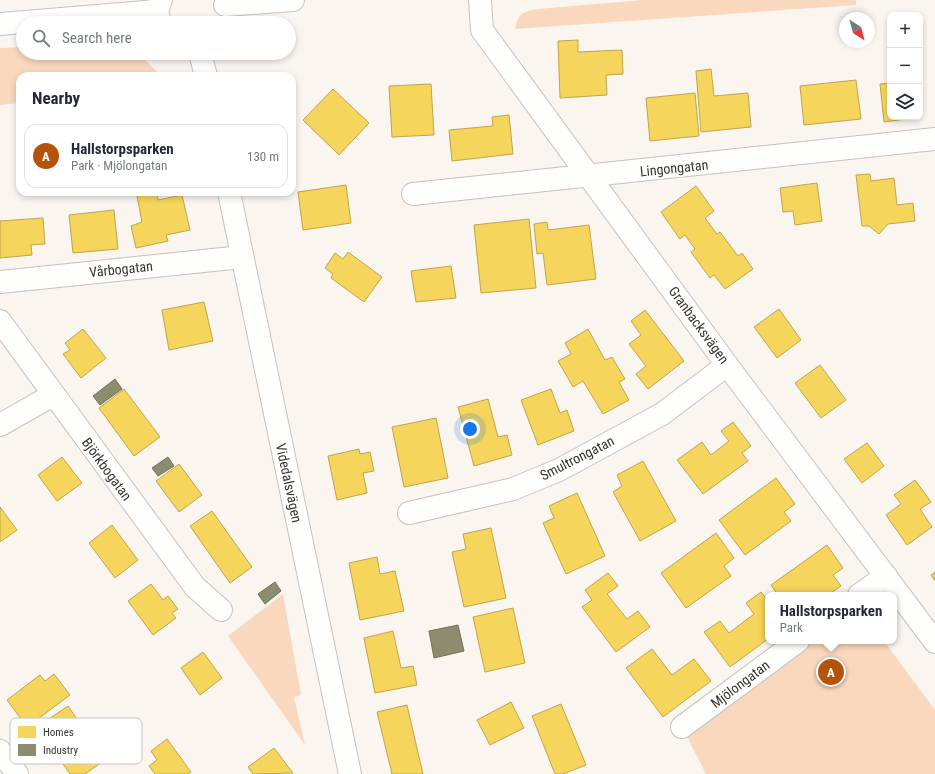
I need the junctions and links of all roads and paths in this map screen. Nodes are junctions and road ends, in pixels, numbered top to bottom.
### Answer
1 (293, 0) edge
2 (480, 0) edge
3 (224, 10) edge
4 (159, 11) edge
5 (98, 16) edge
6 (16, 23) edge
7 (0, 24) edge
8 (202, 60) edge
9 (205, 72) edge
10 (935, 139) edge
11 (591, 176) junction
12 (413, 194) dead end
13 (230, 196) edge
14 (242, 256) junction
15 (0, 282) edge
16 (0, 321) edge
17 (728, 365) junction
18 (53, 395) junction
19 (0, 425) edge
20 (409, 513) dead end
21 (886, 576) junction
22 (864, 592) edge
23 (221, 610) dead end
24 (935, 642) edge
25 (794, 644) edge
26 (682, 726) dead end
27 (0, 751) edge
28 (17, 774) edge
29 (350, 774) edge

1 - 3 street
2 - 11 street, Granbacksvägen
4 - 5 street
6 - 7 street
8 - 9 street
10 - 11 street, Lingongatan
11 - 12 street, Lingongatan
11 - 17 street, Granbacksvägen
13 - 14 street, Videdalsvägen
14 - 15 street, Vårbogatan
14 - 29 street, Videdalsvägen
16 - 18 street, Björkbogatan
17 - 20 street, Smultrongatan
17 - 21 street, Granbacksvägen
18 - 19 street
18 - 23 street, Björkbogatan
21 - 22 street
21 - 24 street, Granbacksvägen
25 - 26 street, Mjölongatan
27 - 28 street

